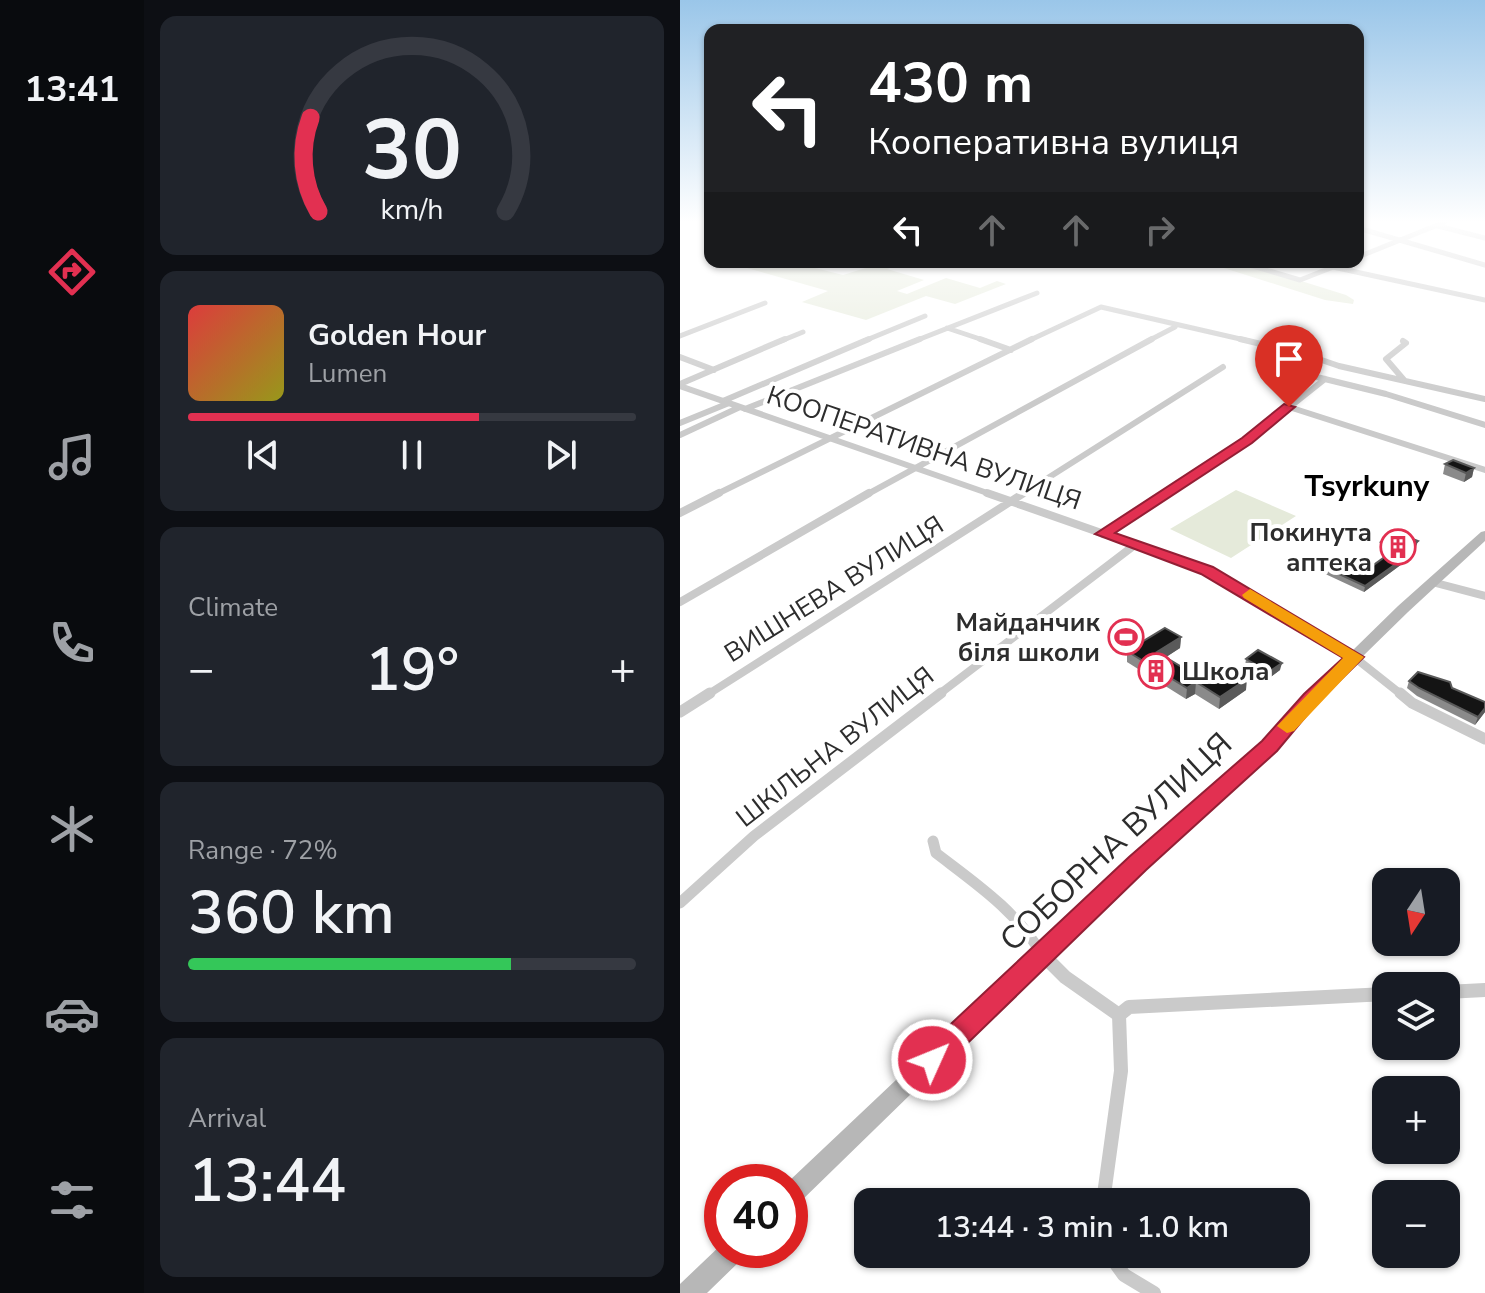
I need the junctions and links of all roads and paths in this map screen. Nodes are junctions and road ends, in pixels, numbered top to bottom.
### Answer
1 (1404, 282) edge
2 (1037, 293) dead end
3 (1485, 300) edge
4 (765, 303) dead end
5 (925, 316) dead end
6 (1175, 327) junction
7 (947, 328) junction
8 (803, 332) dead end
9 (680, 336) edge
10 (1311, 341) dead end
11 (1403, 341) dead end
12 (1011, 350) junction
13 (1304, 354) junction
14 (680, 357) edge
15 (1223, 367) dead end
16 (714, 370) junction
17 (1325, 379) junction
18 (1406, 382) junction
19 (680, 385) edge
20 (1484, 398) edge
21 (726, 402) junction
22 (1289, 407) junction
23 (743, 408) junction
24 (680, 423) edge
25 (1485, 425) edge
26 (680, 435) edge
27 (830, 439) junction
28 (914, 469) junction
29 (1485, 470) edge
30 (1012, 503) junction
31 (680, 513) edge
32 (1103, 534) junction
33 (1485, 535) edge
34 (1136, 544) junction
35 (1432, 582) junction
36 (1485, 596) edge
37 (680, 602) edge
38 (1354, 657) junction
39 (680, 712) edge
40 (1485, 739) edge
41 (933, 841) dead end
42 (680, 903) edge
43 (1042, 956) junction
44 (1485, 990) edge
45 (1460, 991) edge
46 (1372, 995) edge
47 (1119, 1015) junction
48 (808, 1179) edge
49 (1105, 1188) edge
50 (715, 1268) edge
51 (1119, 1268) edge
52 (689, 1293) edge
53 (1154, 1293) edge

1 - 3 street
2 - 7 street
4 - 9 street
5 - 21 street
6 - 12 street
6 - 13 street
6 - 28 street
7 - 12 street
7 - 23 street
8 - 16 street
10 - 13 street
11 - 18 street
12 - 27 street
13 - 17 street
13 - 18 street
14 - 16 street
15 - 30 street, ВИШНЕВА ВУЛИЦЯ
16 - 19 street
17 - 22 street
17 - 25 street
18 - 20 street
19 - 21 street, КООПЕРАТИВНА ВУЛИЦЯ
21 - 23 street, КООПЕРАТИВНА ВУЛИЦЯ
21 - 24 street
22 - 29 street
22 - 32 street
23 - 26 street
23 - 27 street, КООПЕРАТИВНА ВУЛИЦЯ
27 - 28 street, КООПЕРАТИВНА ВУЛИЦЯ
27 - 31 street
28 - 30 street, КООПЕРАТИВНА ВУЛИЦЯ
28 - 37 street
30 - 32 street, КООПЕРАТИВНА ВУЛИЦЯ
30 - 39 street, ВИШНЕВА ВУЛИЦЯ
32 - 34 street, КООПЕРАТИВНА ВУЛИЦЯ
33 - 35 street, СОБОРНА ВУЛИЦЯ
34 - 38 street, КООПЕРАТИВНА ВУЛИЦЯ
34 - 42 street, ШКІЛЬНА ВУЛИЦЯ
35 - 36 street
35 - 38 street, СОБОРНА ВУЛИЦЯ
38 - 40 street, КООПЕРАТИВНА ВУЛИЦЯ
38 - 43 street, СОБОРНА ВУЛИЦЯ
41 - 43 street
43 - 47 street
43 - 48 street, СОБОРНА ВУЛИЦЯ
44 - 45 street
46 - 47 street
47 - 49 street
50 - 52 street
51 - 53 street

